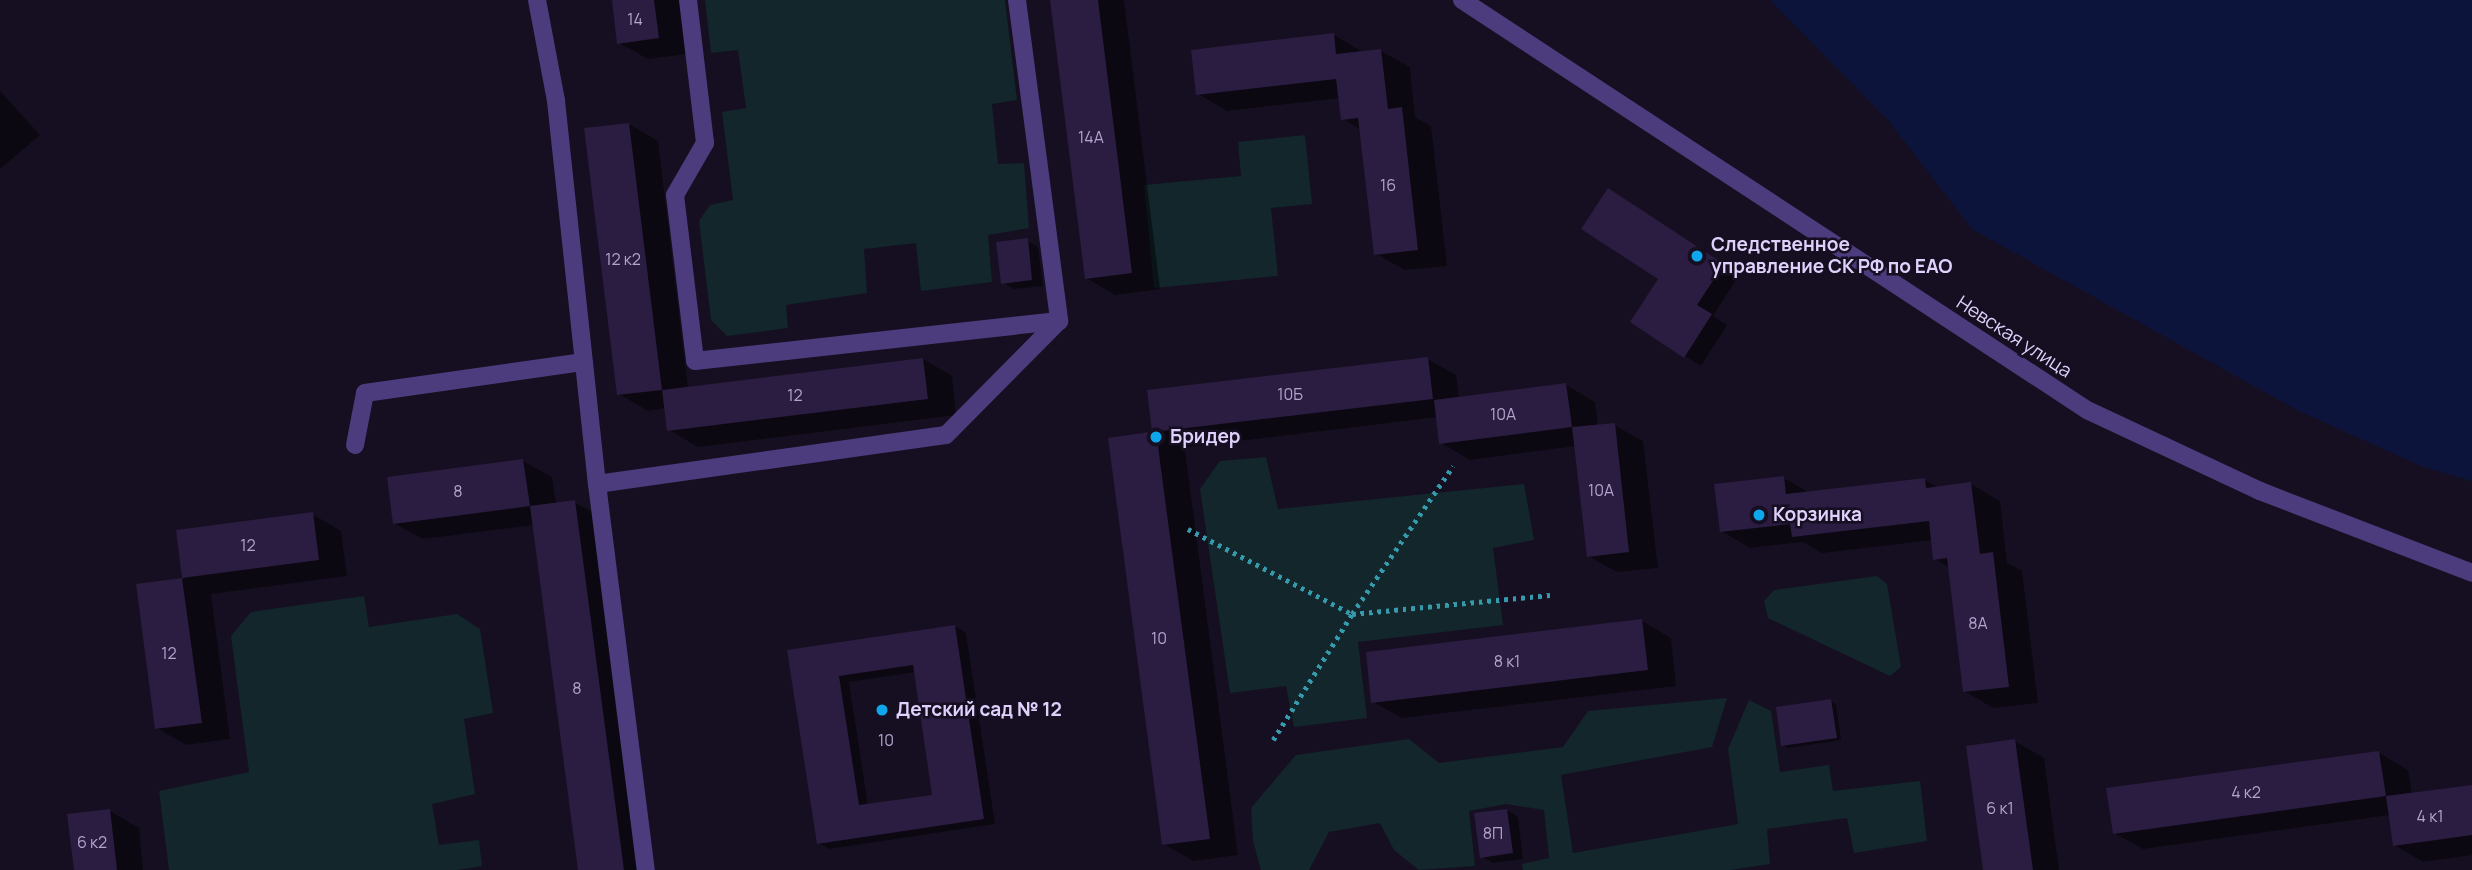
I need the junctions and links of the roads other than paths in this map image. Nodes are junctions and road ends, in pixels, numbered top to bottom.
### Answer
1 (537, 0) edge
2 (688, 0) edge
3 (1017, 0) edge
4 (1462, 0) edge
5 (1059, 321) junction
6 (584, 362) junction
7 (355, 445) dead end
8 (597, 484) junction
9 (2472, 573) edge
10 (646, 870) edge

1 - 6 street
2 - 5 street
3 - 5 street
4 - 9 street, Невская улица
5 - 8 street
6 - 7 street
6 - 8 street
8 - 10 street

